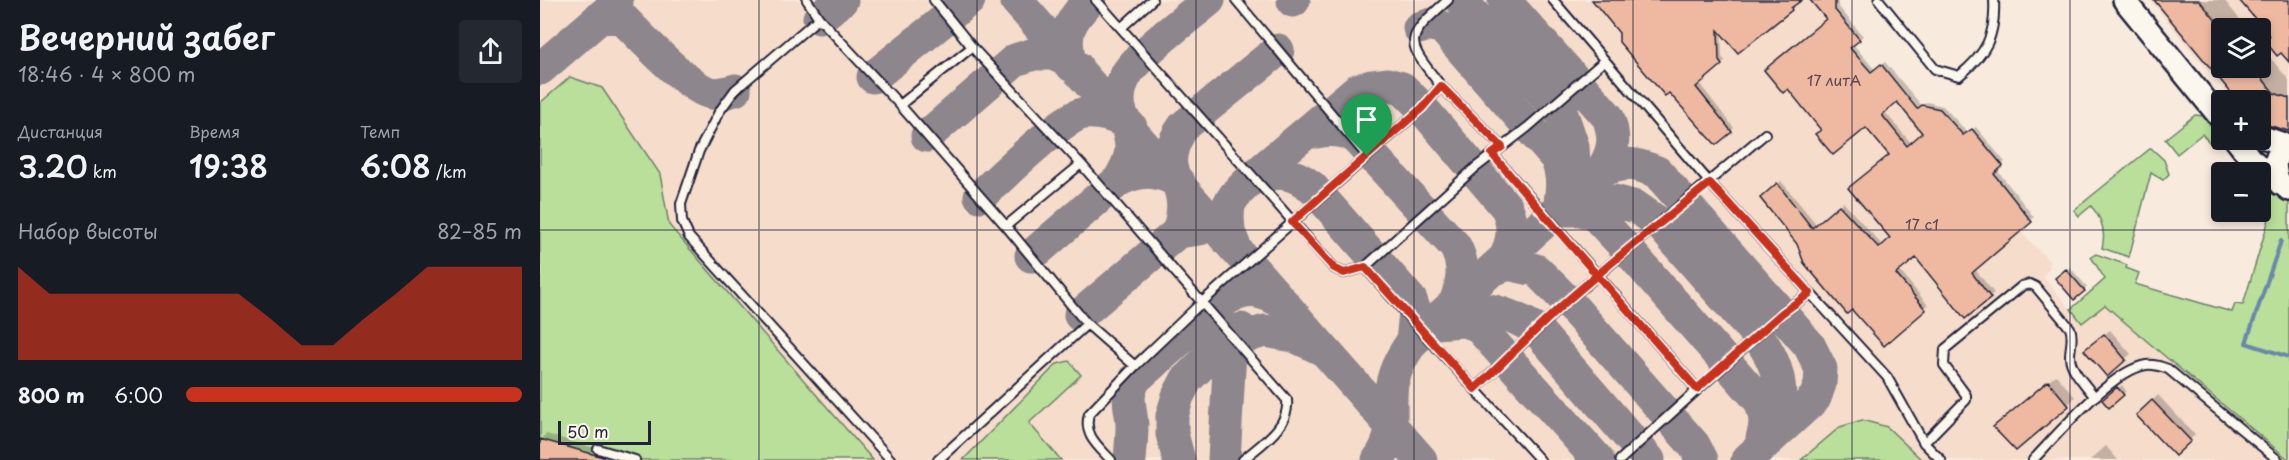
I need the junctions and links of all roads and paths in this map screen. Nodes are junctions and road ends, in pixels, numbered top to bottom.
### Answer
1 (807, 0) edge
2 (934, 0) edge
3 (1096, 0) edge
4 (1152, 0) edge
5 (1236, 0) edge
6 (1448, 0) edge
7 (1553, 0) edge
8 (1879, 0) edge
9 (1994, 0) edge
10 (2124, 0) edge
11 (819, 18) junction
12 (1121, 28) junction
13 (972, 47) junction
14 (1604, 61) junction
15 (1441, 86) junction
16 (900, 105) junction
17 (2211, 106) edge
18 (1765, 135) dead end
19 (2271, 140) edge
20 (1502, 147) junction
21 (2289, 147) edge
22 (2244, 150) edge
23 (1492, 154) junction
24 (1367, 156) junction
25 (1081, 164) junction
26 (1710, 183) junction
27 (2285, 187) edge
28 (1292, 222) junction
29 (1006, 226) junction
30 (1365, 267) junction
31 (1598, 276) junction
32 (1810, 293) junction
33 (1201, 303) junction
34 (1087, 324) junction
35 (1135, 366) junction
36 (1475, 389) junction
37 (1697, 389) junction
38 (2094, 396) junction
39 (1924, 443) junction
40 (598, 449) dead end
41 (635, 460) edge
42 (891, 460) edge
43 (938, 460) edge
44 (1111, 460) edge
45 (1243, 460) edge
46 (1540, 460) edge
47 (1620, 460) edge
48 (1941, 460) edge
49 (2033, 460) edge
50 (2278, 460) edge

1 - 11 lane
2 - 13 lane
3 - 12 lane
4 - 12 lane
5 - 24 lane
6 - 15 lane
7 - 14 lane
8 - 9 lane
10 - 17 street
11 - 16 lane
11 - 42 lane
12 - 28 lane
13 - 16 lane
13 - 25 lane
14 - 20 lane
14 - 26 lane
15 - 20 lane
15 - 24 lane
16 - 29 lane
18 - 26 lane
19 - 21 street
20 - 23 lane
21 - 27 street
22 - 27 street
23 - 30 lane
23 - 31 lane
24 - 28 lane
25 - 29 lane
25 - 33 lane
26 - 31 lane
26 - 32 lane
28 - 30 lane
28 - 33 lane
29 - 34 lane
30 - 36 lane
31 - 36 lane
31 - 37 lane
32 - 37 lane
32 - 39 lane
33 - 35 lane
33 - 45 lane
34 - 35 lane
34 - 43 lane
35 - 44 lane
36 - 46 lane
37 - 47 lane
38 - 39 lane
38 - 49 lane
38 - 50 lane
39 - 48 lane
40 - 41 lane

